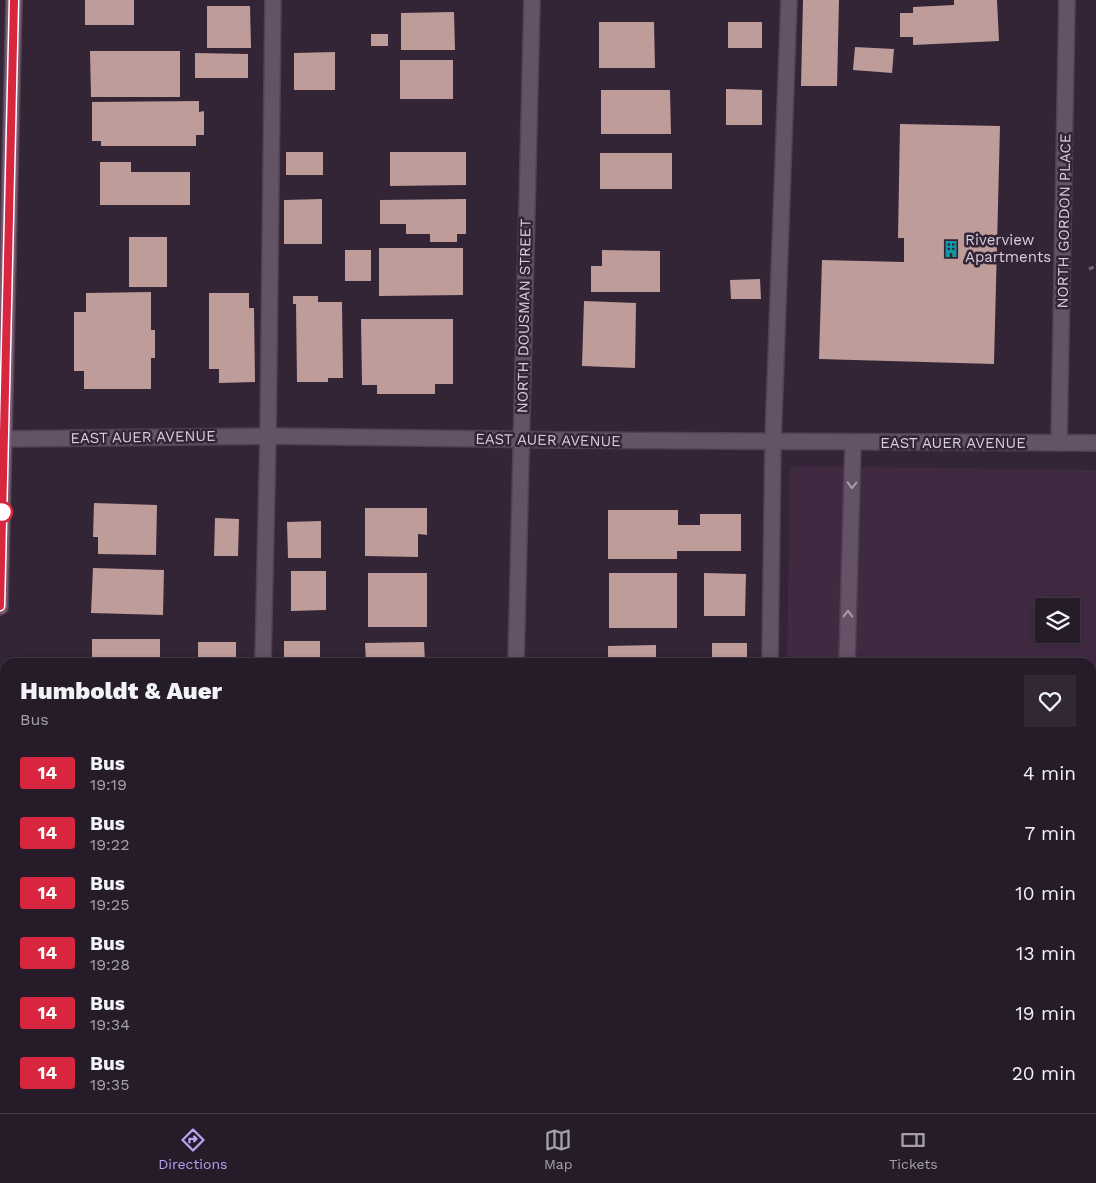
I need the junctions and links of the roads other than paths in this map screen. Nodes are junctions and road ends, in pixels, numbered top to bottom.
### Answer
1 (14, 0) edge
2 (273, 0) edge
3 (532, 0) edge
4 (789, 0) edge
5 (1067, 0) edge
6 (268, 436) junction
7 (2, 438) edge
8 (521, 440) junction
9 (773, 441) junction
10 (853, 443) junction
11 (1059, 443) junction
12 (1096, 443) edge
13 (0, 607) edge
14 (263, 658) edge
15 (516, 658) edge
16 (770, 658) edge
17 (847, 658) edge

1 - 7 main road
2 - 6 street
3 - 8 street, NORTH DOUSMAN STREET
4 - 9 street
5 - 11 street, NORTH GORDON PLACE
6 - 7 street, EAST AUER AVENUE
6 - 8 street, EAST AUER AVENUE
6 - 14 street
7 - 13 main road
8 - 9 street, EAST AUER AVENUE
8 - 15 street, NORTH DOUSMAN STREET
9 - 10 street, EAST AUER AVENUE
9 - 16 street
10 - 11 street, EAST AUER AVENUE
10 - 17 street
11 - 12 street, EAST AUER AVENUE

